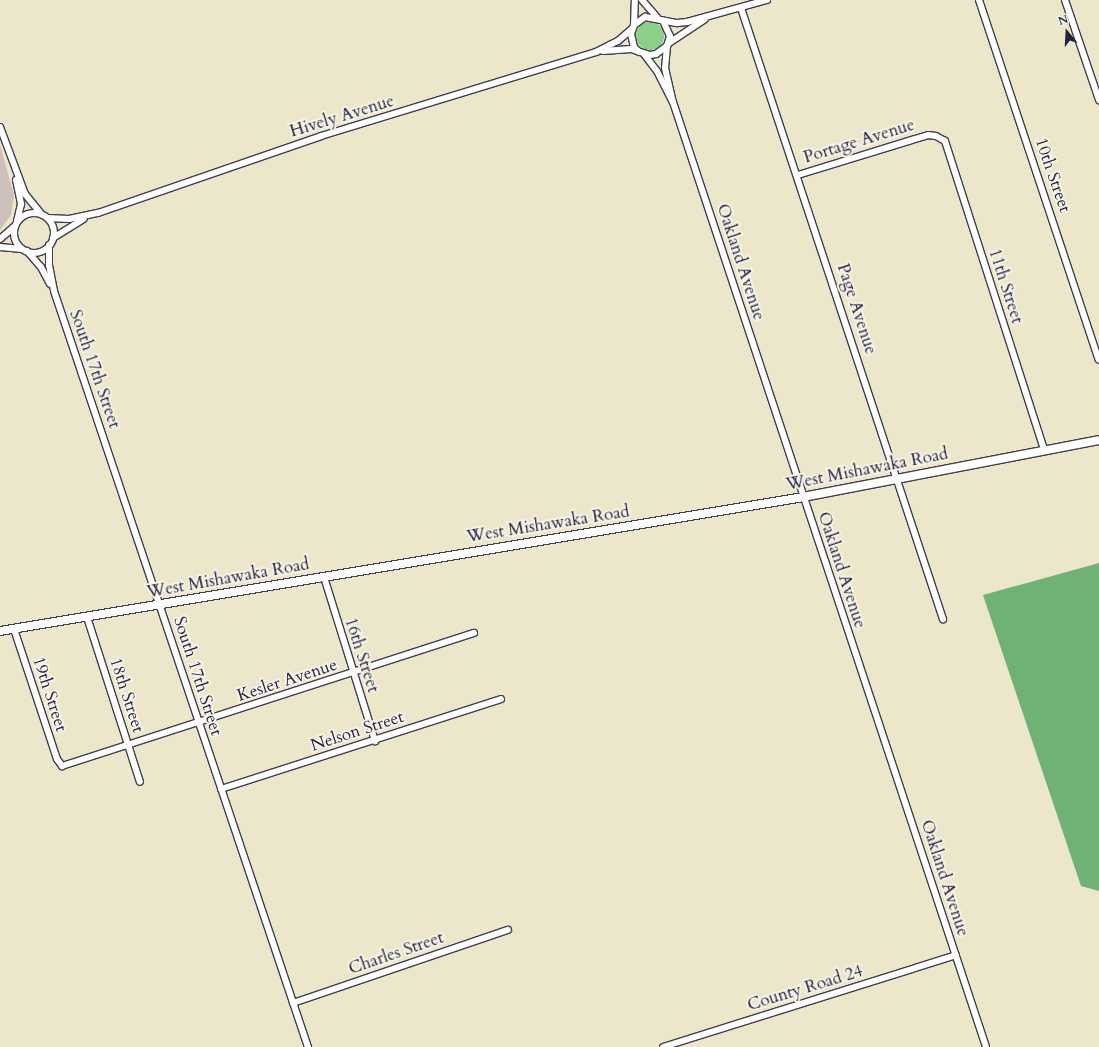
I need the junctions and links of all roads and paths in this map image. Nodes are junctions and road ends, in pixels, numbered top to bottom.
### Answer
1 (635, 0) edge
2 (642, 0) edge
3 (766, 0) edge
4 (979, 0) edge
5 (1065, 0) edge
6 (741, 8) junction
7 (660, 19) junction
8 (705, 19) junction
9 (633, 26) junction
10 (668, 45) junction
11 (596, 52) junction
12 (641, 53) junction
13 (1099, 100) edge
14 (673, 102) junction
15 (0, 127) edge
16 (928, 135) joint
17 (14, 168) junction
18 (798, 175) junction
19 (98, 213) junction
20 (41, 214) junction
21 (48, 218) junction
22 (16, 225) junction
23 (53, 238) junction
24 (0, 239) edge
25 (50, 245) junction
26 (0, 247) edge
27 (25, 250) junction
28 (54, 291) junction
29 (1099, 360) edge
30 (1099, 440) edge
31 (1044, 450) junction
32 (898, 478) junction
33 (803, 497) junction
34 (324, 577) junction
35 (159, 605) junction
36 (87, 617) junction
37 (944, 619) dead end
38 (14, 629) junction
39 (0, 632) edge
40 (474, 633) dead end
41 (353, 673) junction
42 (501, 699) dead end
43 (199, 723) junction
44 (375, 741) junction
45 (129, 746) junction
46 (62, 766) joint
47 (140, 782) dead end
48 (221, 789) junction
49 (508, 930) dead end
50 (956, 956) junction
51 (293, 1003) junction
52 (308, 1047) edge
53 (663, 1047) edge
54 (986, 1047) edge

1 - 9 street
2 - 7 street
3 - 6 street
4 - 29 street, 10th Street
5 - 13 street
6 - 8 street
6 - 18 street, Page Avenue
7 - 8 street, Hively Avenue
7 - 9 street, Hively Avenue
7 - 10 street
8 - 10 street, Hively Avenue
9 - 11 street, Hively Avenue
9 - 12 street
10 - 12 street, Hively Avenue
10 - 14 street, Oakland Avenue
11 - 12 street, Hively Avenue
11 - 19 street, Hively Avenue
12 - 14 street, Oakland Avenue
14 - 33 street, Oakland Avenue
15 - 17 street
16 - 18 street, Portage Avenue
16 - 31 street, 11th Street
17 - 20 street
17 - 22 street
18 - 32 street, Page Avenue
19 - 21 street, Hively Avenue
19 - 23 street, Hively Avenue
20 - 21 street
20 - 22 street
21 - 23 street
22 - 24 street
22 - 27 street
23 - 25 street
25 - 27 street
25 - 28 street
26 - 27 street
27 - 28 street
28 - 35 street, South 17th Street
30 - 31 main road, West Mishawaka Road
31 - 32 main road, West Mishawaka Road
32 - 33 main road, West Mishawaka Road
32 - 37 street, Page Avenue
33 - 34 main road, West Mishawaka Road
33 - 50 street, Oakland Avenue
34 - 35 main road, West Mishawaka Road
34 - 41 street, 16th Street
35 - 36 main road, West Mishawaka Road
35 - 43 street, South 17th Street
36 - 38 main road, West Mishawaka Road
36 - 45 street, 18th Street
38 - 39 main road, West Mishawaka Road
38 - 46 street, 19th Street
40 - 41 street, Kesler Avenue
41 - 43 street, Kesler Avenue
41 - 44 street, 16th Street
42 - 44 street, Nelson Street
43 - 45 street, Kesler Avenue
43 - 48 street, South 17th Street
44 - 48 street, Nelson Street
45 - 46 street, Kesler Avenue
45 - 47 street, 18th Street
48 - 51 street, South 17th Street
49 - 51 street, Charles Street
50 - 53 street, County Road 24
50 - 54 street, Oakland Avenue
51 - 52 street, South 17th Street

